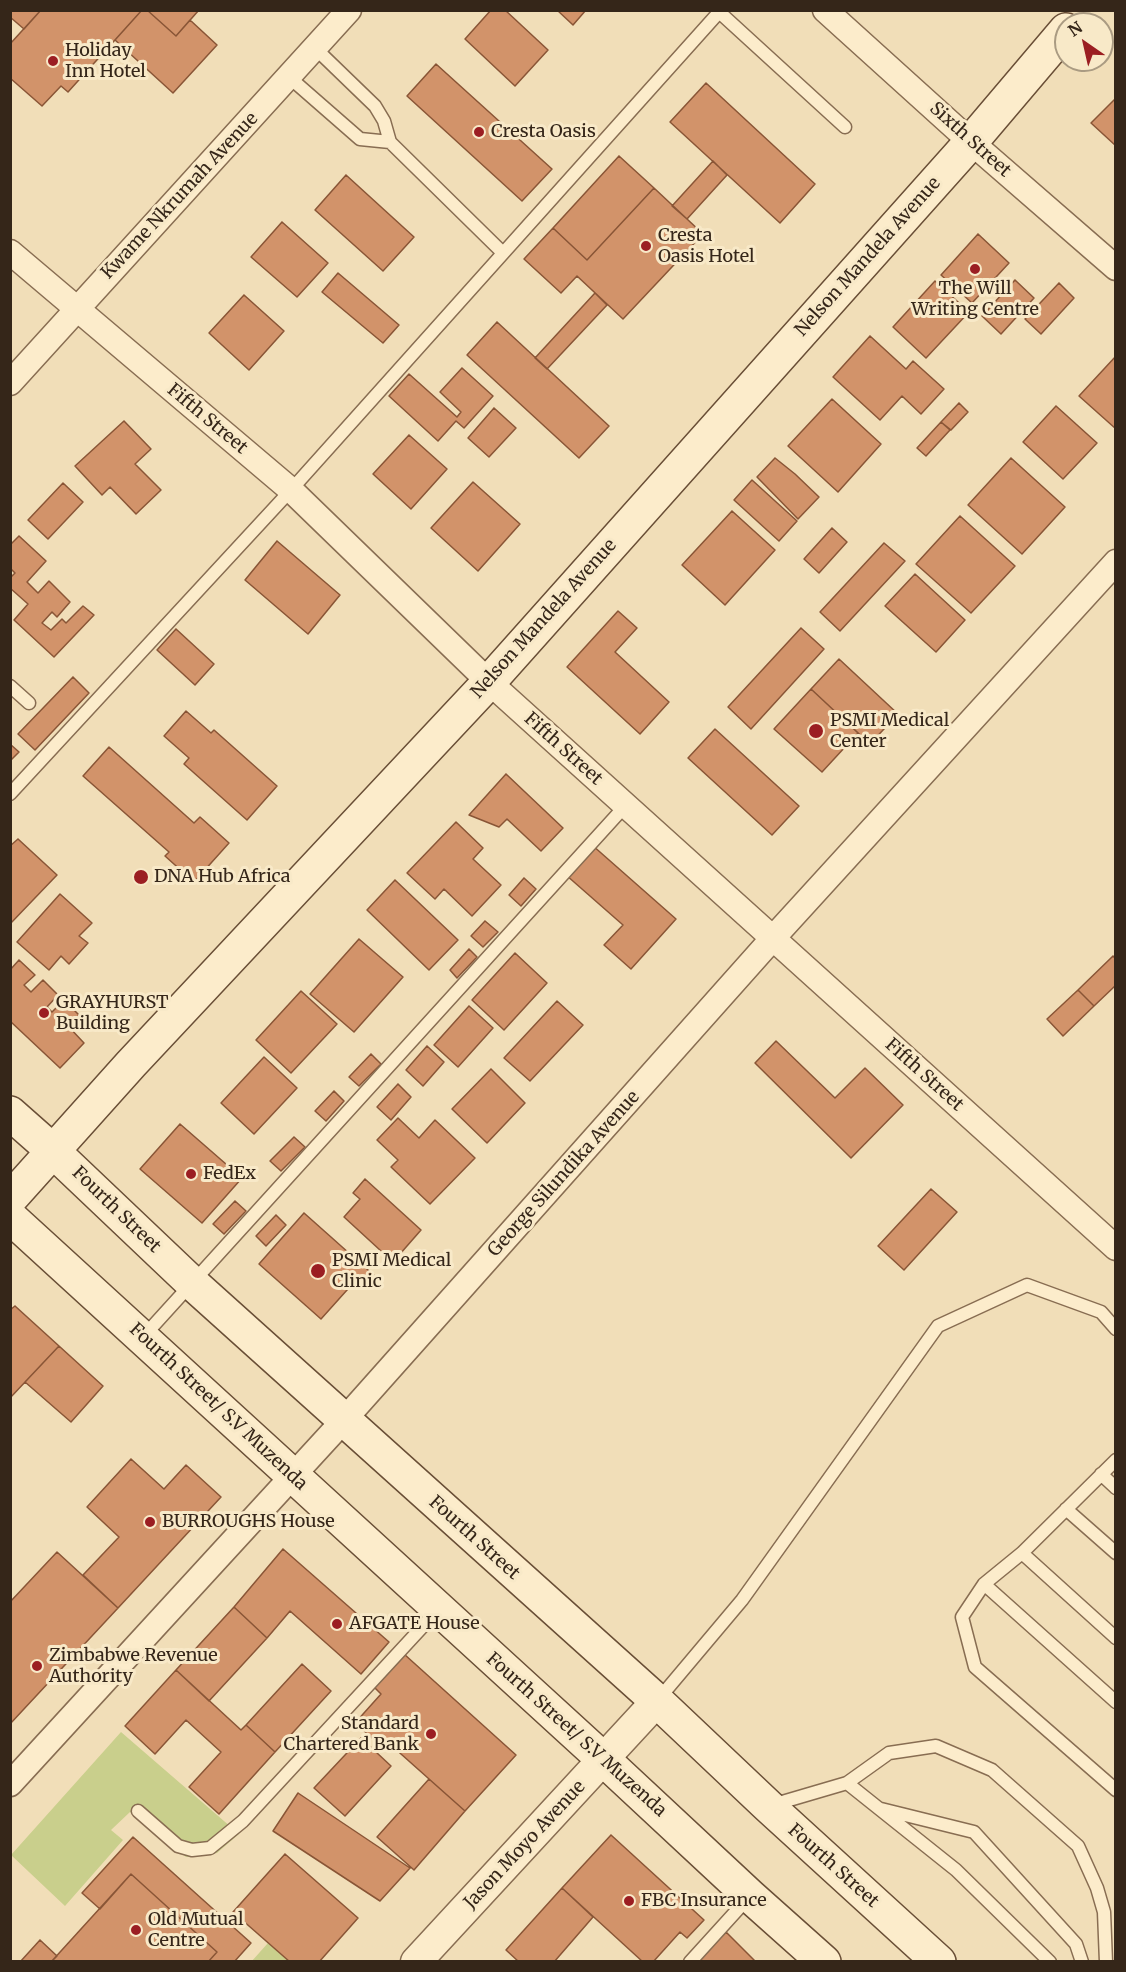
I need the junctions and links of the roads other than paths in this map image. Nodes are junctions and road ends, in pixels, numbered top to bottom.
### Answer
1 (349, 10) edge
2 (825, 10) edge
3 (719, 11) edge
4 (1054, 44) edge
5 (315, 48) junction
6 (289, 77) junction
7 (845, 127) dead end
8 (390, 142) junction
9 (971, 142) junction
10 (10, 252) edge
11 (503, 253) junction
12 (1116, 268) edge
13 (76, 309) junction
14 (10, 383) edge
15 (291, 490) junction
16 (1116, 562) edge
17 (489, 682) junction
18 (10, 686) edge
19 (29, 703) dead end
20 (10, 794) edge
21 (626, 806) junction
22 (773, 938) junction
23 (10, 1113) edge
24 (53, 1151) junction
25 (10, 1199) edge
26 (10, 1217) edge
27 (1116, 1248) edge
28 (192, 1284) junction
29 (1116, 1329) edge
30 (143, 1338) junction
31 (344, 1420) junction
32 (1116, 1460) edge
33 (1101, 1474) junction
34 (292, 1476) junction
35 (1116, 1488) edge
36 (1066, 1509) junction
37 (1022, 1553) junction
38 (1116, 1554) edge
39 (984, 1584) junction
40 (438, 1610) junction
41 (1116, 1638) edge
42 (657, 1701) junction
43 (1116, 1702) edge
44 (604, 1760) junction
45 (847, 1783) junction
46 (10, 1784) edge
47 (1116, 1790) edge
48 (768, 1806) junction
49 (877, 1808) junction
50 (138, 1811) dead end
51 (750, 1896) junction
52 (416, 1962) edge
53 (690, 1962) edge
54 (824, 1962) edge
55 (939, 1962) edge
56 (1050, 1962) edge
57 (1082, 1962) edge
58 (1106, 1962) edge

1 - 5 street, Kwame Nkrumah Avenue
2 - 9 street, Sixth Street
3 - 7 lane
3 - 11 lane
4 - 9 main road, Nelson Mandela Avenue
5 - 6 street, Kwame Nkrumah Avenue
5 - 8 lane
6 - 8 lane
6 - 13 street, Kwame Nkrumah Avenue
8 - 11 lane
9 - 12 street, Sixth Street
9 - 17 main road, Nelson Mandela Avenue
10 - 13 street, Fifth Street
11 - 15 lane
13 - 14 street, Kwame Nkrumah Avenue
13 - 15 street, Fifth Street
15 - 17 street, Fifth Street
15 - 20 lane
16 - 22 street, George Silundika Avenue
17 - 21 street, Fifth Street
17 - 24 main road, Nelson Mandela Avenue
18 - 19 lane
21 - 22 street, Fifth Street
21 - 28 lane
22 - 27 street, Fifth Street
22 - 31 street, George Silundika Avenue
23 - 24 main road, Fourth Street
24 - 25 main road, Nelson Mandela Avenue
24 - 28 main road, Fourth Street
26 - 30 main road, Fourth Street/ S.V Muzenda
28 - 30 lane
28 - 31 main road, Fourth Street
29 - 42 lane
30 - 34 main road, Fourth Street/ S.V Muzenda
31 - 34 street, George Silundika Avenue
31 - 42 main road, Fourth Street
32 - 33 lane
33 - 35 lane
33 - 36 lane
34 - 40 main road, Fourth Street/ S.V Muzenda
34 - 46 street, George Silundika Avenue
36 - 37 lane
36 - 38 lane
37 - 39 lane
37 - 41 lane
39 - 43 lane
39 - 47 lane
40 - 44 main road, Fourth Street/ S.V Muzenda
40 - 50 lane
42 - 44 street, Jason Moyo Avenue
42 - 48 main road, Fourth Street
44 - 51 main road, Fourth Street/ S.V Muzenda
44 - 52 street, Jason Moyo Avenue
45 - 48 lane
45 - 49 lane
45 - 58 lane
48 - 55 main road, Fourth Street
49 - 56 lane
49 - 57 lane
51 - 53 lane
51 - 54 main road, Fourth Street/ S.V Muzenda

